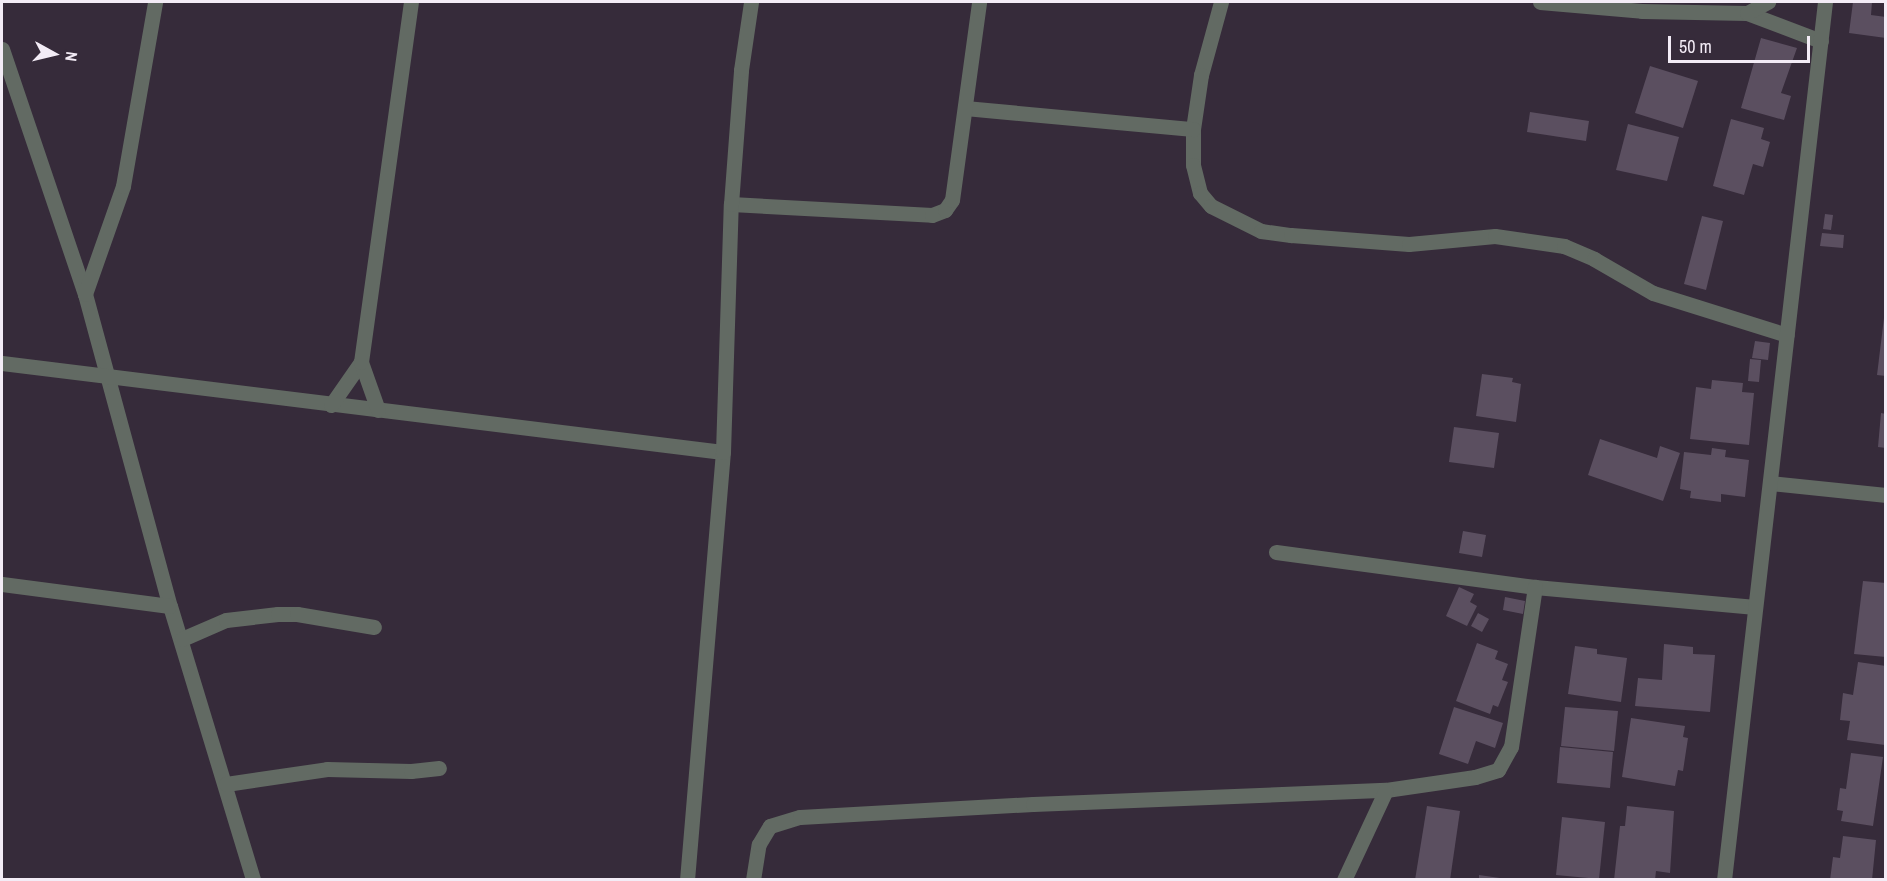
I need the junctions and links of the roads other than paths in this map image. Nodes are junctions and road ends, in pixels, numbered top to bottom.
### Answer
1 (155, 2) edge
2 (411, 2) edge
3 (751, 2) edge
4 (979, 2) edge
5 (1221, 2) edge
6 (1540, 2) edge
7 (1768, 2) edge
8 (1825, 2) edge
9 (1747, 13) junction
10 (1821, 41) junction
11 (2, 49) edge
12 (964, 108) junction
13 (1193, 129) junction
14 (731, 204) junction
15 (85, 294) junction
16 (1787, 335) junction
17 (362, 362) junction
18 (2, 363) edge
19 (109, 378) junction
20 (331, 405) junction
21 (378, 410) junction
22 (723, 452) junction
23 (1770, 483) junction
24 (1886, 495) edge
25 (1276, 552) dead end
26 (2, 584) edge
27 (1535, 587) junction
28 (170, 606) junction
29 (1755, 607) junction
30 (374, 627) dead end
31 (182, 639) junction
32 (439, 768) dead end
33 (226, 784) junction
34 (1386, 790) junction
35 (253, 879) edge
36 (687, 879) edge
37 (753, 879) edge
38 (1344, 879) edge
39 (1724, 879) edge

1 - 15 street
2 - 17 street
3 - 14 street
4 - 12 street
5 - 13 street
6 - 9 street
7 - 9 street
8 - 10 street
9 - 10 street
10 - 16 street
11 - 15 street
12 - 13 street
12 - 14 street
13 - 16 street
14 - 22 street
15 - 19 street
16 - 23 street
17 - 20 street
17 - 21 street
18 - 19 street
19 - 20 street
19 - 28 street
20 - 21 street
21 - 22 street
22 - 36 street
23 - 24 street
23 - 29 street
25 - 27 street
26 - 28 street
27 - 29 street
27 - 34 street
28 - 31 street
29 - 39 street
30 - 31 street
31 - 33 street
32 - 33 street
33 - 35 street
34 - 37 street
34 - 38 street

